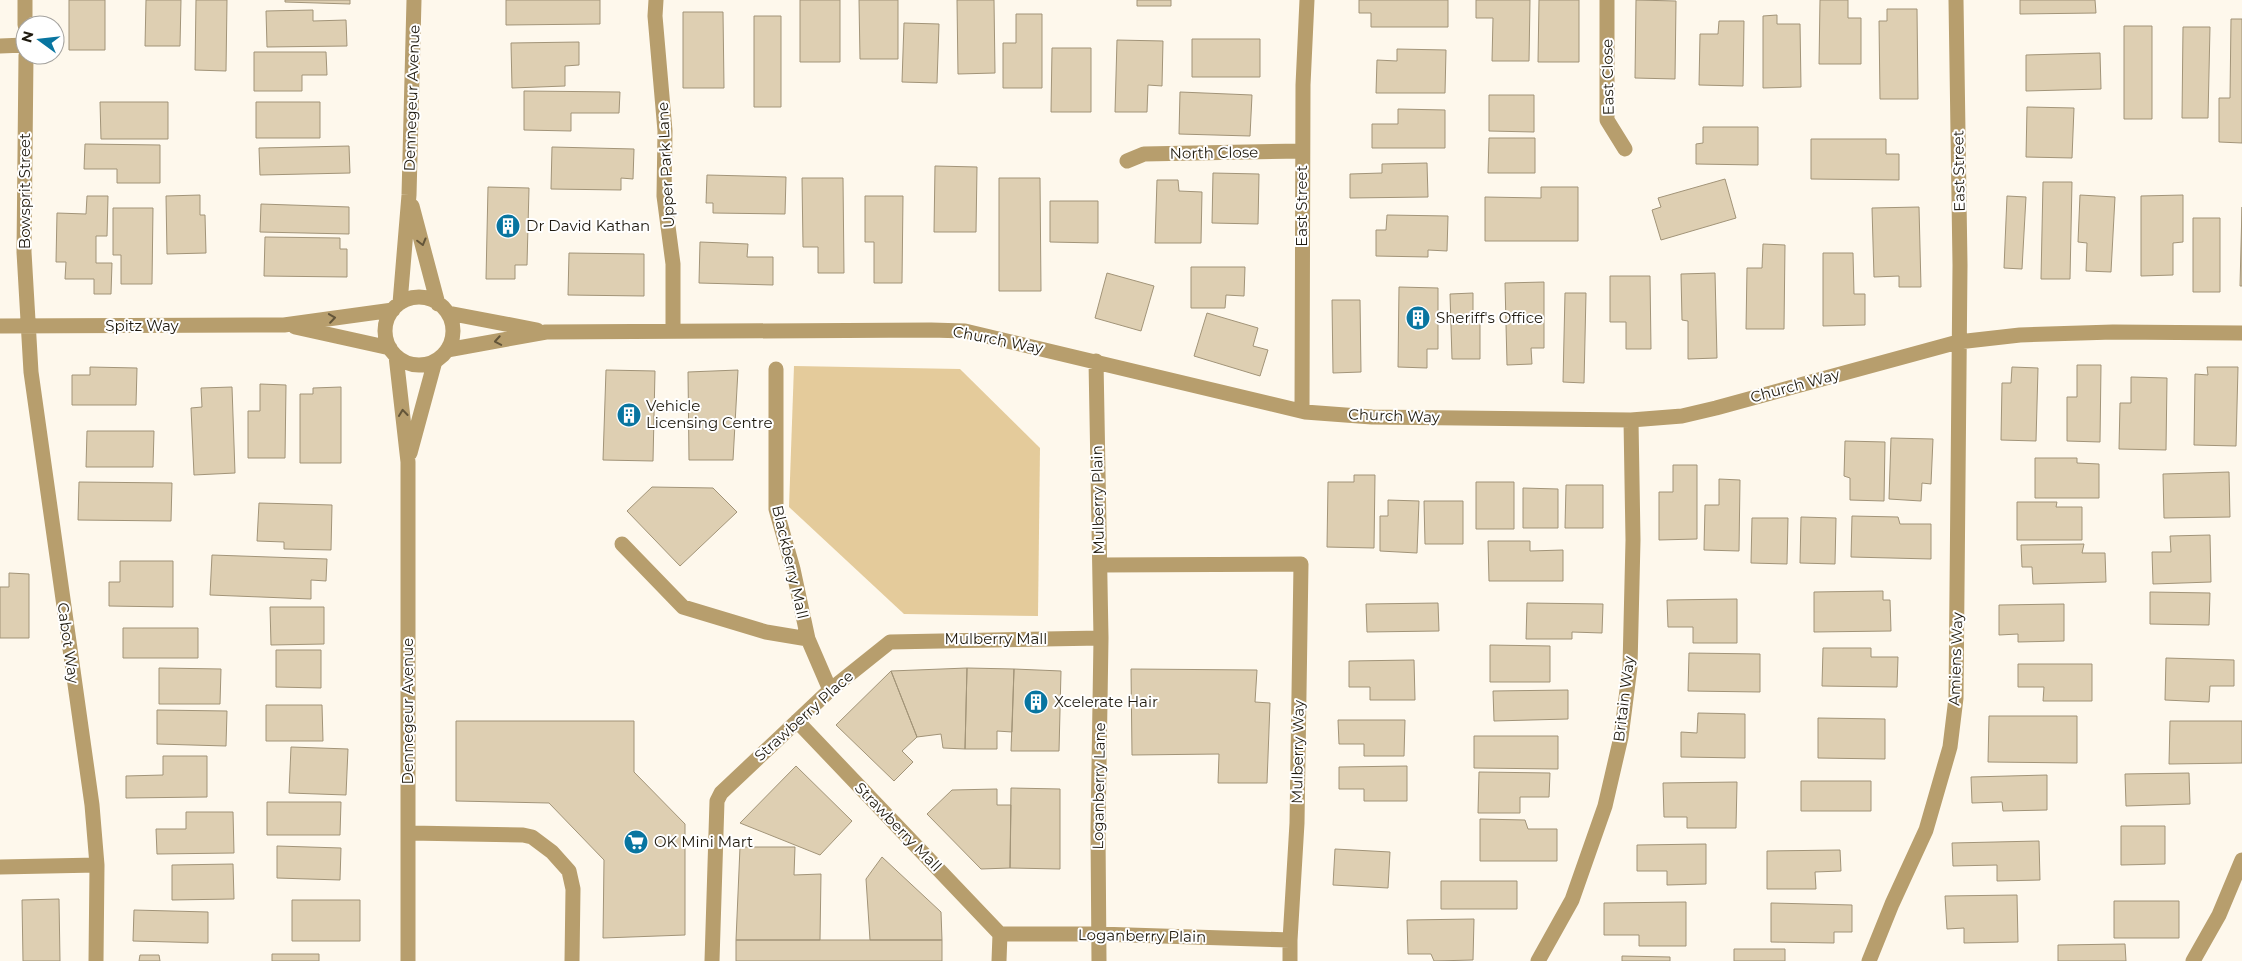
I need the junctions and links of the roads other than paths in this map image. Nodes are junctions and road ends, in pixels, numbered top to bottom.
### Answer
1 (25, 0) edge
2 (414, 0) edge
3 (656, 0) edge
4 (1307, 0) edge
5 (1607, 0) edge
6 (1956, 0) edge
7 (26, 15) edge
8 (15, 45) edge
9 (0, 46) edge
10 (26, 65) edge
11 (1626, 150) dead end
12 (1302, 151) junction
13 (1127, 161) dead end
14 (409, 195) junction
15 (397, 306) junction
16 (443, 309) junction
17 (284, 325) junction
18 (0, 326) edge
19 (30, 326) junction
20 (673, 331) junction
21 (546, 332) junction
22 (2242, 333) edge
23 (1958, 342) junction
24 (447, 350) junction
25 (393, 352) junction
26 (435, 361) junction
27 (1096, 361) junction
28 (776, 369) dead end
29 (1302, 411) junction
30 (1631, 420) junction
31 (408, 462) junction
32 (622, 544) dead end
33 (1100, 565) junction
34 (1101, 638) junction
35 (808, 639) junction
36 (890, 642) joint
37 (830, 690) junction
38 (797, 721) junction
39 (408, 832) junction
40 (2242, 860) edge
41 (97, 865) junction
42 (0, 867) edge
43 (1000, 934) junction
44 (1098, 934) junction
45 (1290, 940) junction
46 (96, 961) edge
47 (408, 961) edge
48 (572, 961) edge
49 (712, 961) edge
50 (999, 961) edge
51 (1099, 961) edge
52 (1290, 961) edge
53 (1538, 961) edge
54 (1869, 961) edge
55 (2193, 961) edge

1 - 7 street
2 - 14 street, Dennegeur Avenue
3 - 20 street, Upper Park Lane
4 - 12 street, East Street
5 - 11 street, East Close
6 - 23 street, East Street
8 - 9 street
10 - 19 street, Bowsprit Street
12 - 13 street, North Close
12 - 29 street, East Street
14 - 15 street, Dennegeur Avenue
14 -> 16 street, Dennegeur Avenue
15 - 16 street
17 -> 15 street, Spitz Way
15 - 25 street
16 - 21 street, Church Way
16 - 24 street
17 - 19 street, Spitz Way
17 - 25 street, Spitz Way
18 - 19 street, Spitz Way
19 - 41 street, Cabot Way
20 - 21 street, Church Way
20 - 27 street, Church Way
21 -> 24 street, Church Way
22 - 23 street, Church Way
23 - 30 street, Church Way
23 - 54 street, Amiens Way
24 - 26 street
25 - 26 street
31 -> 25 street, Dennegeur Avenue
26 - 31 street, Dennegeur Avenue
27 - 29 street, Church Way
27 - 33 street, Mulberry Plain
28 - 35 street, Blackberry Mall
29 - 30 street, Church Way
30 - 53 street, Britain Way
31 - 39 street, Dennegeur Avenue
32 - 35 street
33 - 34 street, Mulberry Plain
33 - 45 street, Mulberry Way
34 - 36 street, Mulberry Mall
34 - 44 street, Loganberry Lane
35 - 37 street, Blackberry Mall
36 - 37 street, Strawberry Place
37 - 38 street, Strawberry Place
38 - 43 street, Strawberry Mall
38 - 49 street, Strawberry Place
39 - 47 street, Dennegeur Avenue
39 - 48 street
40 - 55 street
41 - 42 street
41 - 46 street, Cabot Way
43 - 44 street, Loganberry Plain
43 - 50 street
44 - 45 street, Loganberry Plain
44 - 51 street, Loganberry Lane
45 - 52 street

